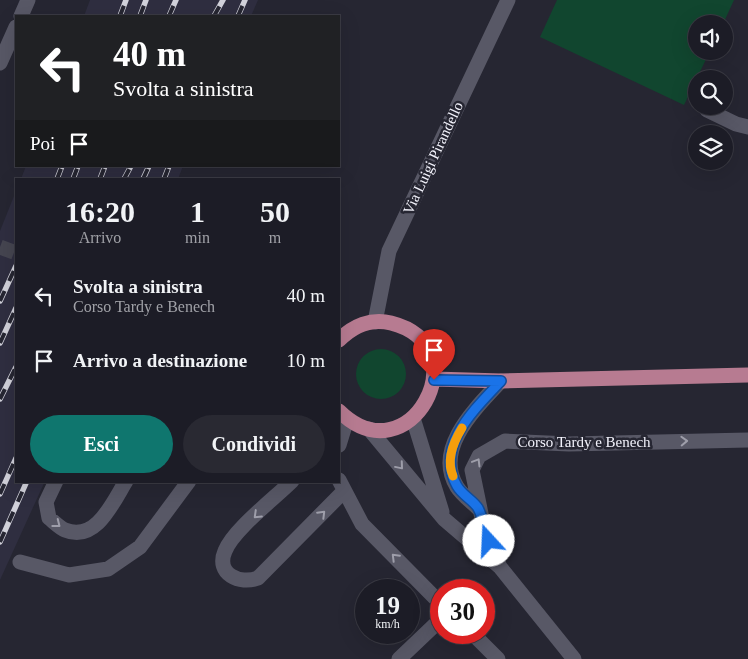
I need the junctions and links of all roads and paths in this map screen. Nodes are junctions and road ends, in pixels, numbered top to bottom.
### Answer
1 (28, 0) edge
2 (508, 0) edge
3 (21, 15) edge
4 (15, 29) edge
5 (0, 63) edge
6 (717, 115) edge
7 (748, 127) edge
8 (375, 322) junction
9 (340, 339) edge
10 (748, 375) edge
11 (434, 380) junction
12 (501, 381) junction
13 (343, 415) edge
14 (413, 418) junction
15 (368, 429) junction
16 (340, 438) edge
17 (748, 440) edge
18 (55, 483) edge
19 (125, 483) edge
20 (188, 483) edge
21 (290, 483) edge
22 (342, 486) edge
23 (478, 509) junction
24 (444, 518) junction
25 (20, 562) dead end
26 (500, 567) junction
27 (430, 593) edge
28 (430, 630) edge
29 (483, 644) edge
30 (399, 659) edge
31 (498, 659) edge
32 (574, 659) edge

1 - 3 street
2 - 8 street, Via Luigi Pirandello
4 - 5 street
6 - 7 street
8 - 9 main road
8 - 11 main road
10 - 12 main road
11 - 12 main road
11 - 14 main road
12 - 23 street, Corso Tardy e Benech
13 - 15 main road
13 - 16 street
14 - 15 main road
14 - 24 street
15 -> 24 street
23 -> 17 street, Corso Tardy e Benech
18 -> 19 street
20 - 25 street
21 -> 22 street
27 -> 22 street
23 - 26 street, Corso Tardy e Benech
24 - 26 street
26 - 32 street
28 - 30 street
29 - 31 street

